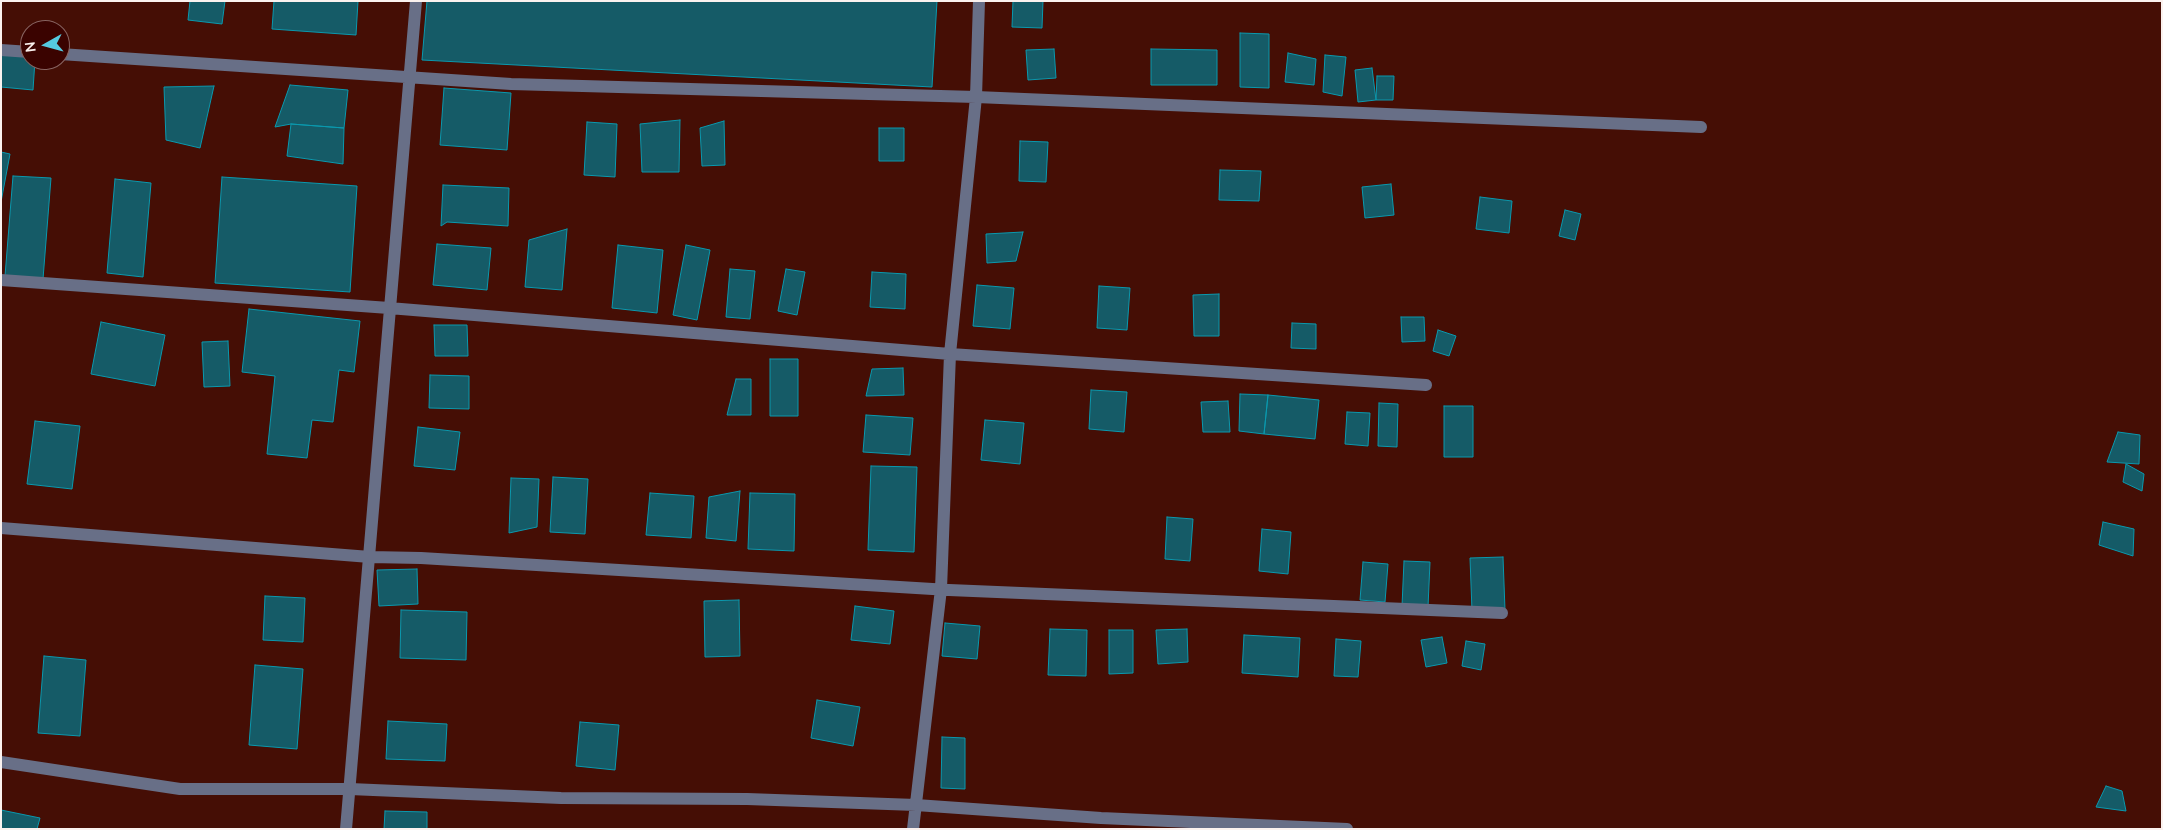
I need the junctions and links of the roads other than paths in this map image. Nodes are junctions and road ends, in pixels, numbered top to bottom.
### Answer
1 (416, 1) edge
2 (978, 1) edge
3 (1, 50) edge
4 (20, 51) edge
5 (70, 55) edge
6 (410, 78) junction
7 (976, 97) junction
8 (1701, 127) dead end
9 (1, 280) edge
10 (389, 308) junction
11 (950, 354) junction
12 (1426, 385) dead end
13 (1, 528) edge
14 (370, 557) junction
15 (941, 590) junction
16 (1502, 613) dead end
17 (1, 762) edge
18 (350, 789) junction
19 (916, 805) junction
20 (346, 829) edge
21 (913, 829) edge
22 (1347, 829) edge

1 - 6 street
2 - 7 street
3 - 4 street
5 - 6 street
6 - 7 street
6 - 10 street
7 - 8 street
7 - 11 street
9 - 10 street
10 - 11 street
10 - 14 street
11 - 12 street
11 - 15 street
13 - 14 street
14 - 15 street
14 - 18 street
15 - 16 street
15 - 19 street
17 - 18 street
18 - 19 street
18 - 20 street
19 - 21 street
19 - 22 street

